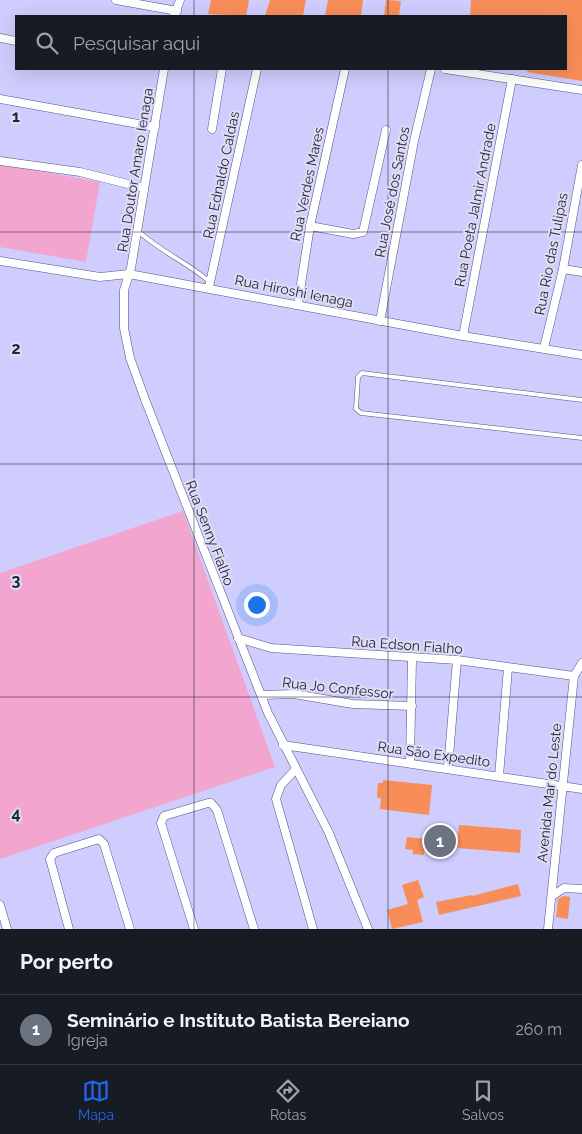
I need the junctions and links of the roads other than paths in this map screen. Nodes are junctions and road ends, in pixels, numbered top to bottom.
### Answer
1 (116, 0) edge
2 (172, 0) edge
3 (180, 0) edge
4 (173, 13) edge
5 (0, 38) edge
6 (15, 41) edge
7 (164, 70) edge
8 (222, 70) edge
9 (257, 70) edge
10 (345, 70) edge
11 (431, 70) edge
12 (452, 70) edge
13 (512, 79) junction
14 (582, 90) edge
15 (0, 99) edge
16 (155, 127) junction
17 (212, 129) dead end
18 (386, 130) dead end
19 (0, 161) edge
20 (582, 165) edge
21 (580, 184) edge
22 (144, 188) junction
23 (310, 226) junction
24 (137, 230) junction
25 (0, 260) edge
26 (563, 269) junction
27 (582, 272) edge
28 (129, 274) junction
29 (210, 285) junction
30 (298, 304) junction
31 (380, 321) junction
32 (463, 336) junction
33 (544, 348) junction
34 (582, 355) edge
35 (582, 400) edge
36 (582, 438) edge
37 (238, 638) junction
38 (412, 659) junction
39 (457, 660) junction
40 (582, 662) edge
41 (508, 668) junction
42 (574, 676) junction
43 (262, 695) junction
44 (412, 706) junction
45 (283, 745) junction
46 (410, 763) junction
47 (448, 768) junction
48 (296, 769) junction
49 (499, 776) junction
50 (562, 786) junction
51 (582, 789) edge
52 (582, 889) edge
53 (552, 896) junction
54 (0, 905) edge
55 (8, 929) edge
56 (69, 929) edge
57 (130, 929) edge
58 (194, 929) edge
59 (254, 929) edge
60 (313, 929) edge
61 (368, 929) edge
62 (548, 929) edge

1 - 4 street
2 - 4 street
3 - 4 street
5 - 6 street
7 - 16 street, Rua Doutor Amaro Ienaga
8 - 17 street
9 - 29 street, Rua Ednaldo Caldas
10 - 23 street, Rua Verdes Mares
11 - 31 street, Rua José dos Santos
12 - 13 street
13 - 14 street
13 - 32 street, Rua Poeta Jalmir Andrade
15 - 16 street
16 - 22 street, Rua Doutor Amaro Ienaga
18 - 23 street
19 - 22 street
20 - 21 street, Rua Rio das Tulipas
21 - 26 street, Rua Rio das Tulipas
22 - 24 street, Rua Doutor Amaro Ienaga
23 - 30 street, Rua Verdes Mares
24 - 28 street, Rua Doutor Amaro Ienaga
24 - 29 lane
25 - 28 street, Rua Hiroshi Ienaga
26 - 27 street
26 - 33 street, Rua Rio das Tulipas
28 - 29 street, Rua Hiroshi Ienaga
28 - 37 street, Rua Senny Fialho
29 - 30 street, Rua Hiroshi Ienaga
30 - 31 street, Rua Hiroshi Ienaga
31 - 32 street, Rua Hiroshi Ienaga
32 - 33 street, Rua Hiroshi Ienaga
33 - 34 street, Rua Hiroshi Ienaga
35 - 36 lane
37 - 38 street, Rua Edson Fialho
37 - 43 street, Rua Senny Fialho
38 - 39 street, Rua Edson Fialho
38 - 44 street
39 - 41 street, Rua Edson Fialho
39 - 47 street
40 - 42 street, Avenida Mar do Leste
41 - 42 street, Rua Edson Fialho
41 - 49 street
42 - 50 street, Avenida Mar do Leste
43 - 44 street, Rua Jo Confessor
43 - 45 street, Rua Senny Fialho
44 - 46 street
45 - 46 street, Rua São Expedito
45 - 48 street, Rua Senny Fialho
46 - 47 street, Rua São Expedito
47 - 49 street, Rua São Expedito
48 - 60 street
48 - 61 street, Rua Senny Fialho
49 - 50 street, Rua São Expedito
50 - 51 street, Rua São Expedito
50 - 53 street, Avenida Mar do Leste
52 - 53 street
53 - 62 street, Avenida Mar do Leste
54 - 55 street
56 - 57 street
58 - 59 street

